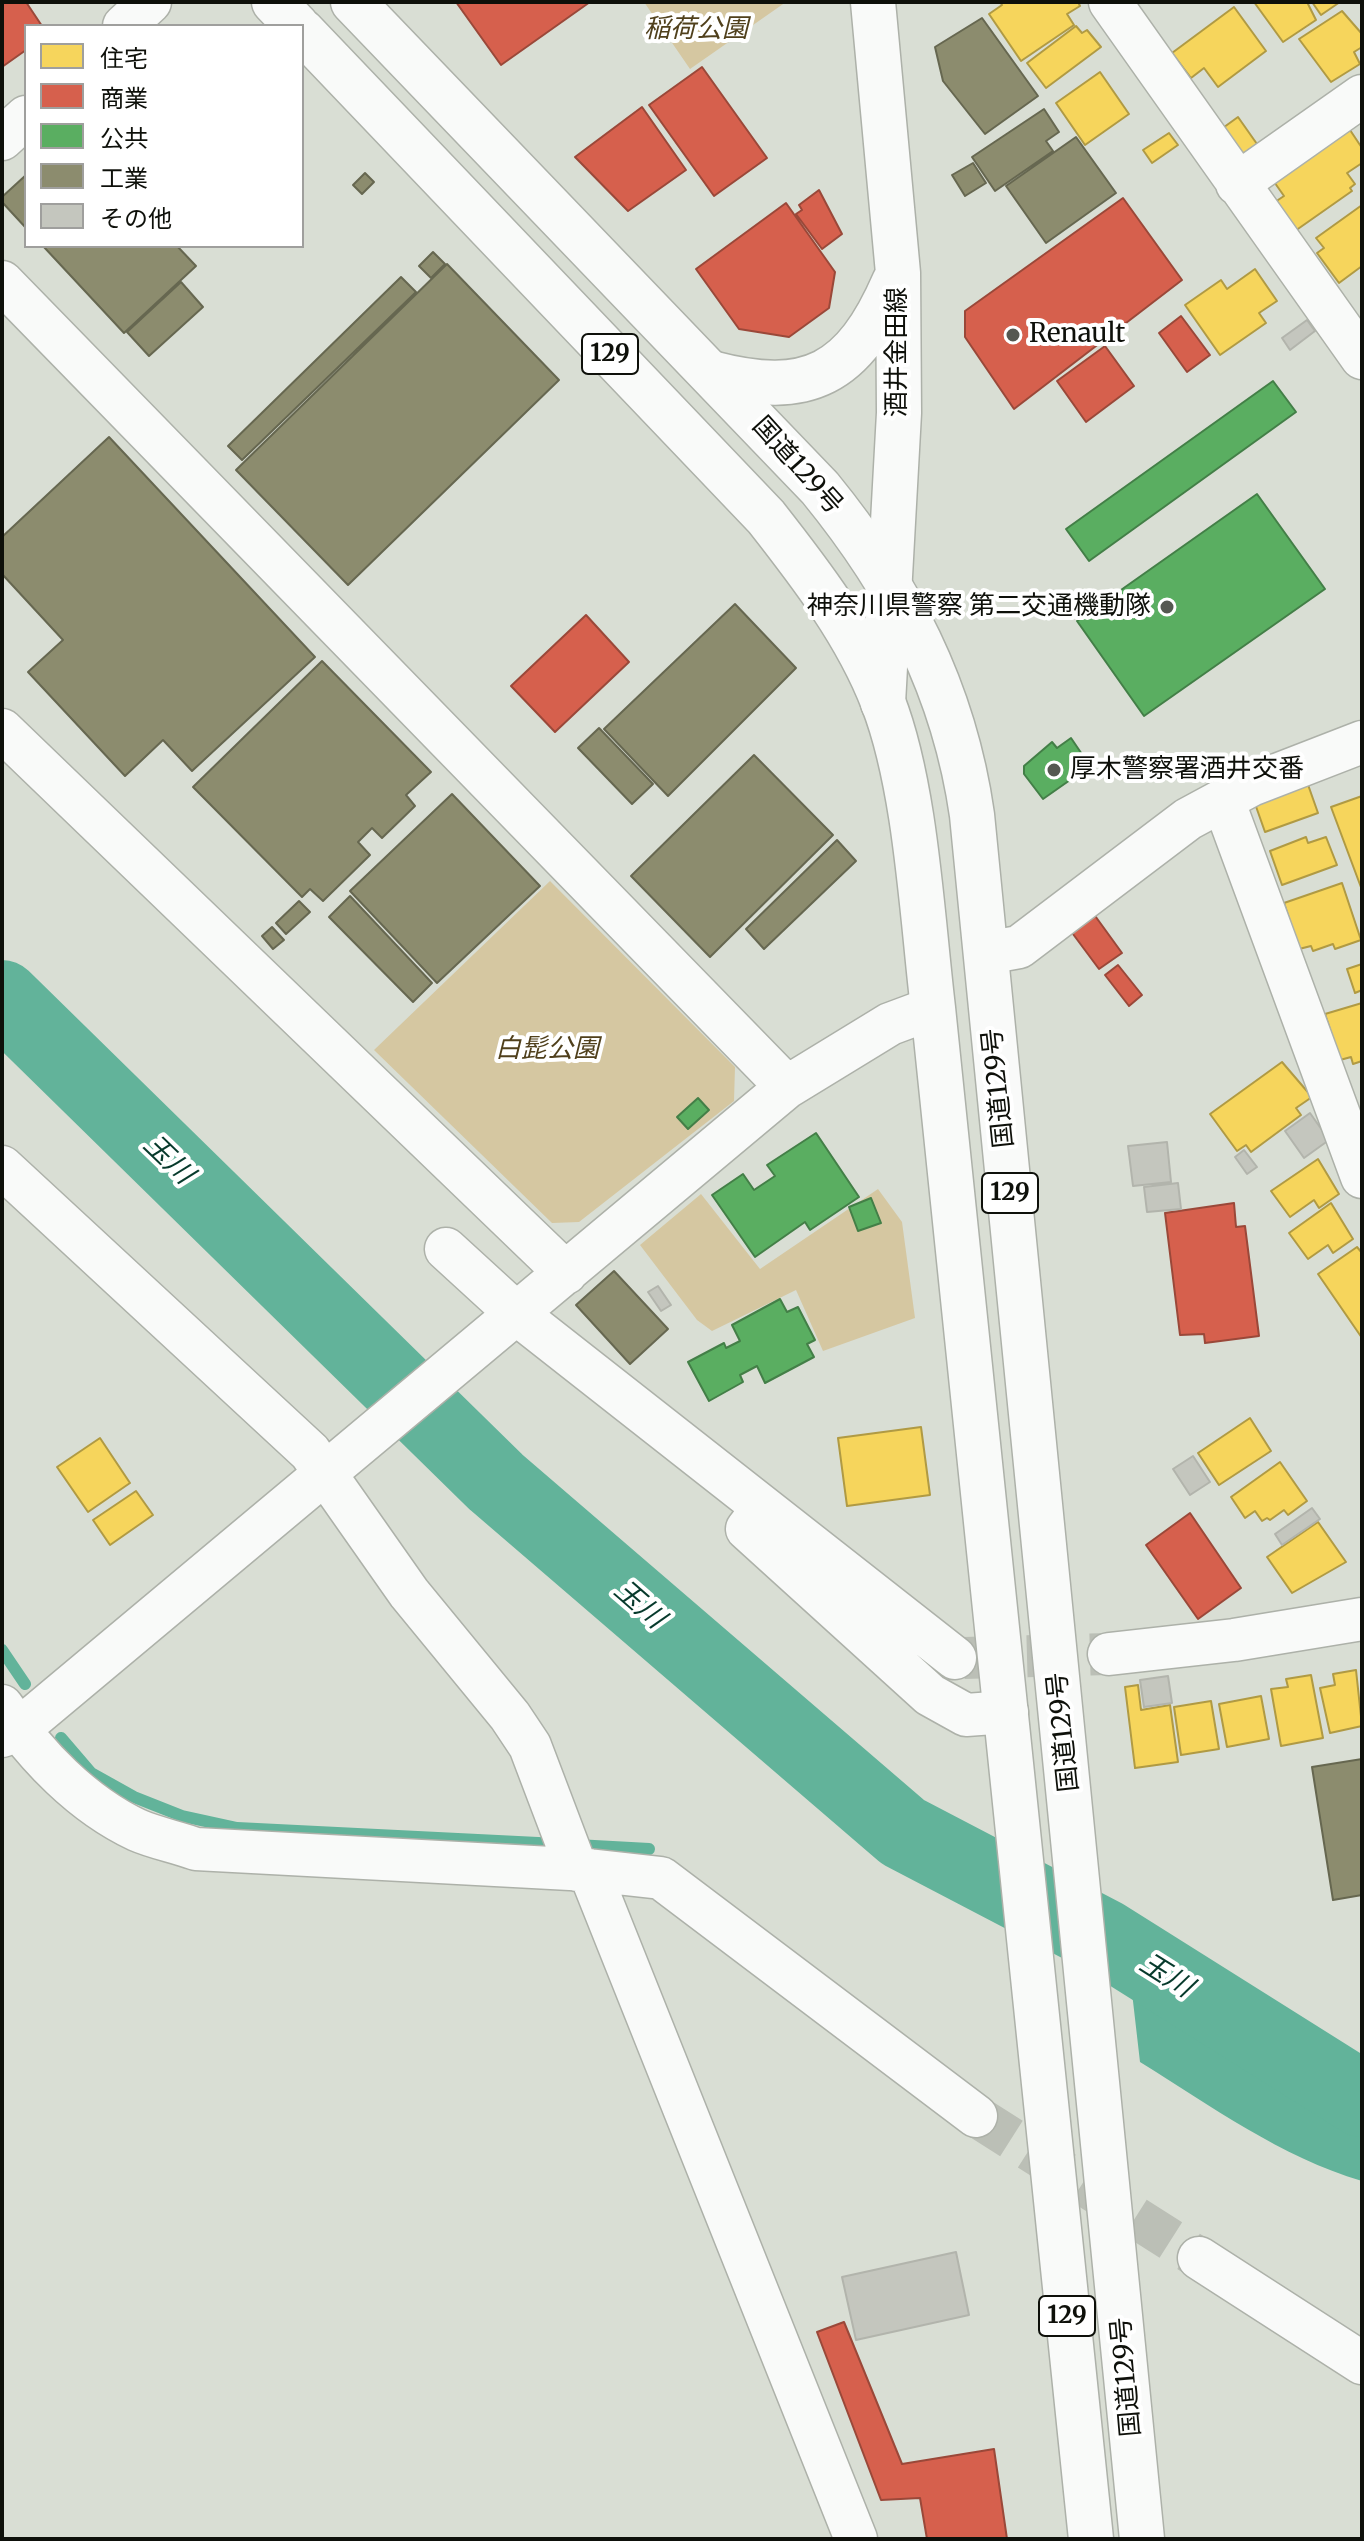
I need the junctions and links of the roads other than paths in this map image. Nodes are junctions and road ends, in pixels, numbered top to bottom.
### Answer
1 (150, 2) edge
2 (274, 2) edge
3 (873, 2) edge
4 (1110, 2) edge
5 (358, 4) edge
6 (126, 24) edge
7 (295, 24) edge
8 (304, 33) edge
9 (1362, 96) edge
10 (24, 119) edge
11 (2, 139) edge
12 (1237, 184) junction
13 (898, 273) junction
14 (2, 282) edge
15 (1362, 358) edge
16 (711, 373) junction
17 (890, 587) junction
18 (883, 703) junction
19 (2, 730) edge
20 (1362, 742) edge
21 (1223, 800) junction
22 (986, 953) junction
23 (933, 1008) junction
24 (787, 1087) junction
25 (1355, 1136) edge
26 (2, 1167) edge
27 (1362, 1177) edge
28 (446, 1249) dead end
29 (566, 1273) junction
30 (508, 1322) junction
31 (336, 1466) junction
32 (763, 1508) junction
33 (1362, 1619) edge
34 (1109, 1654) tunnel mouth
35 (955, 1658) tunnel mouth
36 (1007, 1712) junction
37 (7, 1724) edge
38 (575, 1857) junction
39 (976, 2116) tunnel mouth
40 (1199, 2258) tunnel mouth
41 (1362, 2363) edge
42 (856, 2539) edge
43 (1091, 2539) edge
44 (1142, 2539) edge

1 - 6 street
2 - 7 main road
3 - 13 main road, 酒井金田線
4 - 12 street
5 - 16 main road, 国道129号 / 129
8 - 18 main road, 国道129号 / 129
9 - 12 street
10 - 11 street
12 - 15 street
13 - 16 main road
13 - 17 main road, 酒井金田線
14 - 24 street
16 - 17 main road, 国道129号 / 129
17 - 18 main road, 酒井金田線
17 - 22 main road, 国道129号 / 129
18 - 23 main road, 国道129号 / 129
19 - 29 street
20 - 21 street
21 - 22 street
21 - 25 street
22 - 44 main road, 国道129号 / 129
23 - 24 street
23 - 36 main road, 国道129号 / 129
24 - 29 street
25 - 27 street
26 - 31 street
28 - 30 street
29 - 30 street
30 - 31 street
30 - 32 street
31 - 37 street
31 - 38 street
32 - 35 street
32 - 36 street
33 - 34 street
36 - 43 main road, 国道129号 / 129
37 - 38 street
38 - 39 street
38 - 42 street
40 - 41 street

